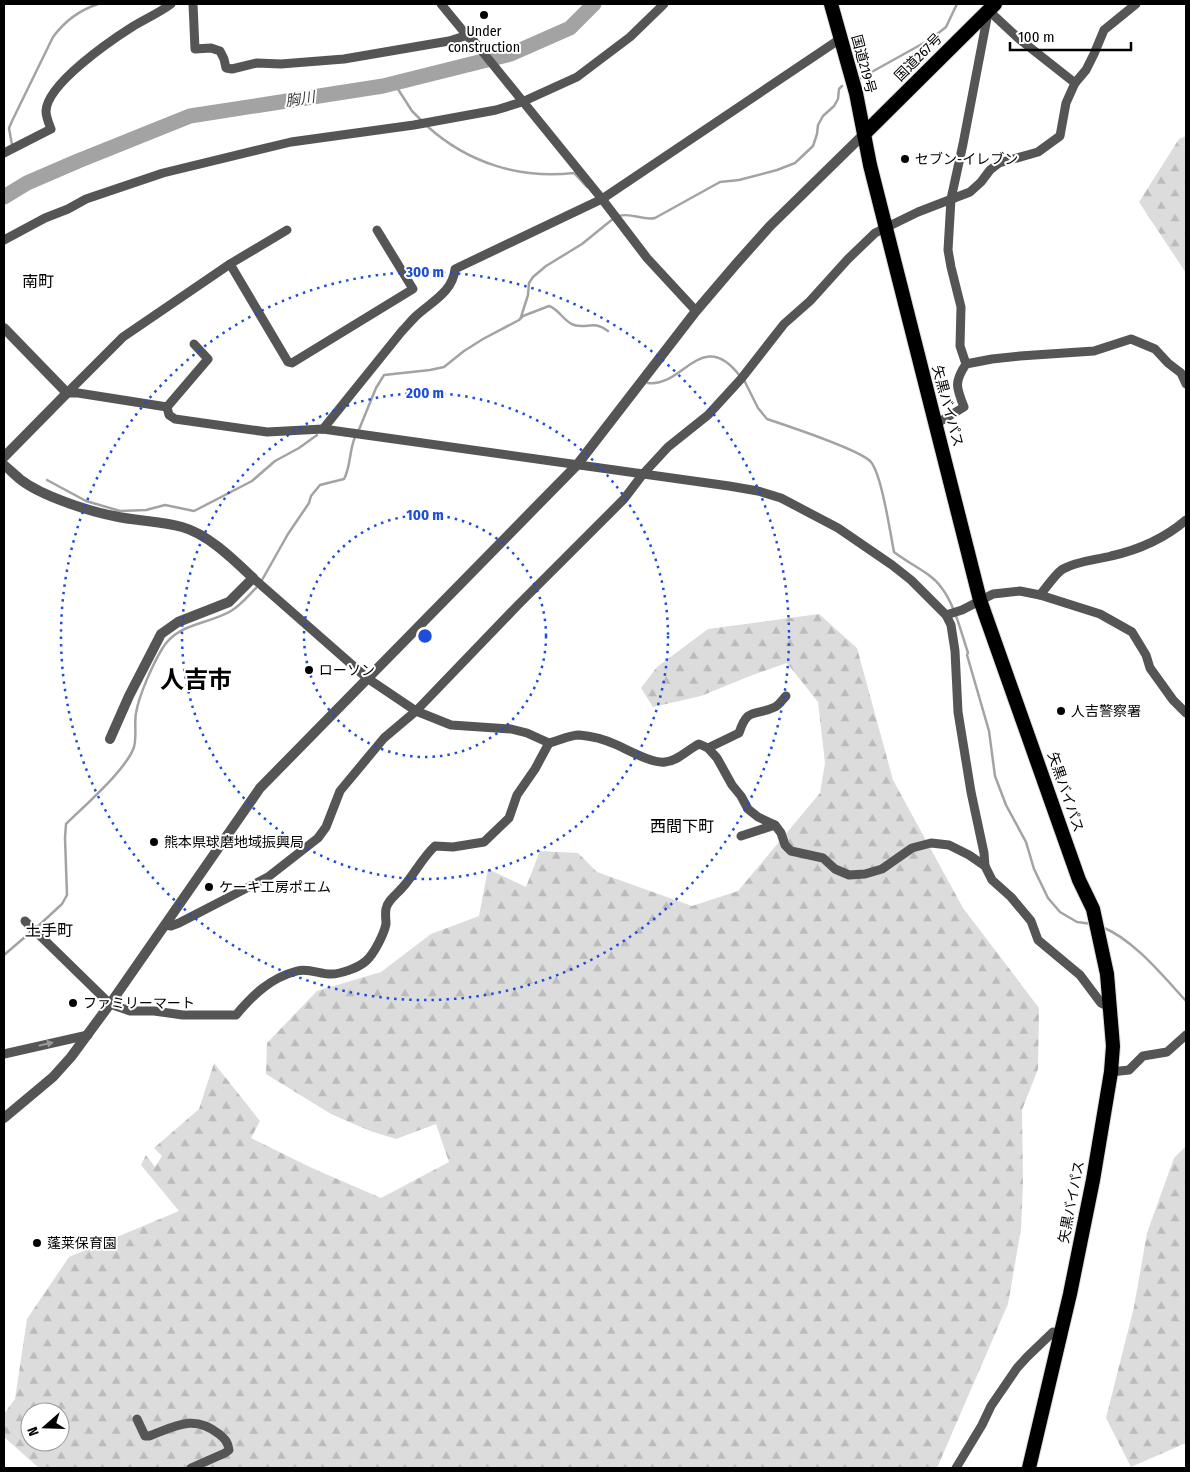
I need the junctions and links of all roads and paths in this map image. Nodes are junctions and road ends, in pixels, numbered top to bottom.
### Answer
1 (171, 4) edge
2 (193, 4) edge
3 (441, 4) edge
4 (664, 4) edge
5 (831, 4) edge
6 (1136, 4) edge
7 (991, 6) edge
8 (470, 38) junction
9 (840, 39) junction
10 (1075, 83) junction
11 (520, 100) junction
12 (864, 134) junction
13 (4, 153) edge
14 (602, 198) junction
15 (951, 199) junction
16 (886, 227) junction
17 (287, 230) dead end
18 (377, 230) dead end
19 (4, 240) edge
20 (230, 264) junction
21 (696, 311) junction
22 (4, 328) edge
23 (194, 344) dead end
24 (966, 364) junction
25 (1186, 384) edge
26 (67, 393) junction
27 (167, 407) junction
28 (936, 424) junction
29 (323, 429) junction
30 (4, 457) edge
31 (577, 464) junction
32 (4, 465) edge
33 (643, 474) junction
34 (1186, 520) edge
35 (253, 578) junction
36 (1040, 595) junction
37 (980, 600) junction
38 (946, 616) junction
39 (367, 678) junction
40 (786, 696) dead end
41 (416, 711) junction
42 (1186, 713) edge
43 (110, 739) dead end
44 (549, 743) junction
45 (708, 748) junction
46 (775, 825) junction
47 (741, 836) dead end
48 (985, 866) junction
49 (25, 921) dead end
50 (166, 925) junction
51 (110, 1004) junction
52 (1111, 1008) junction
53 (88, 1035) junction
54 (1186, 1035) edge
55 (4, 1054) edge
56 (1111, 1072) junction
57 (4, 1118) edge
58 (1053, 1332) dead end
59 (137, 1419) dead end
60 (190, 1468) edge
61 (956, 1468) edge
62 (1029, 1468) edge

1 - 13 street
2 - 8 street
3 - 8 street
4 - 11 street
5 - 9 highway, 国道219号
6 - 10 street
7 - 10 street
7 - 12 highway, 国道267号
7 - 15 street
8 - 11 street
9 - 12 highway, 国道219号
9 - 14 street
10 - 15 street
11 - 14 street
11 - 19 street
12 - 16 highway, 矢黒バイパス
12 - 21 street
14 - 21 street
14 - 29 street
15 - 16 street
15 - 24 street
16 - 28 highway, 矢黒バイパス
16 - 33 street
17 - 20 street
18 - 20 street
20 - 26 street
21 - 31 street
22 - 26 street
23 - 27 street
24 - 25 street
24 - 28 street
26 - 27 street
26 - 30 street
27 - 29 street
28 - 37 highway, 矢黒バイパス
29 - 31 street
31 - 33 street
31 - 39 street
32 - 35 street
33 - 38 street
33 - 41 street
34 - 36 street
35 - 39 street
35 - 43 street
36 - 37 street
36 - 42 street
37 - 38 street
37 - 52 highway, 矢黒バイパス
38 - 48 street
39 - 41 street
39 - 50 street
40 - 45 street
41 - 44 street
41 - 50 street
44 - 45 street
44 - 51 street
45 - 46 street
46 - 47 street
46 - 48 street
48 - 52 street
49 - 51 street
50 - 51 street
51 - 53 street
52 - 56 highway, 矢黒バイパス
55 -> 53 street
53 - 57 street
54 - 56 street
56 - 62 highway, 矢黒バイパス
58 - 61 street
59 - 60 street

